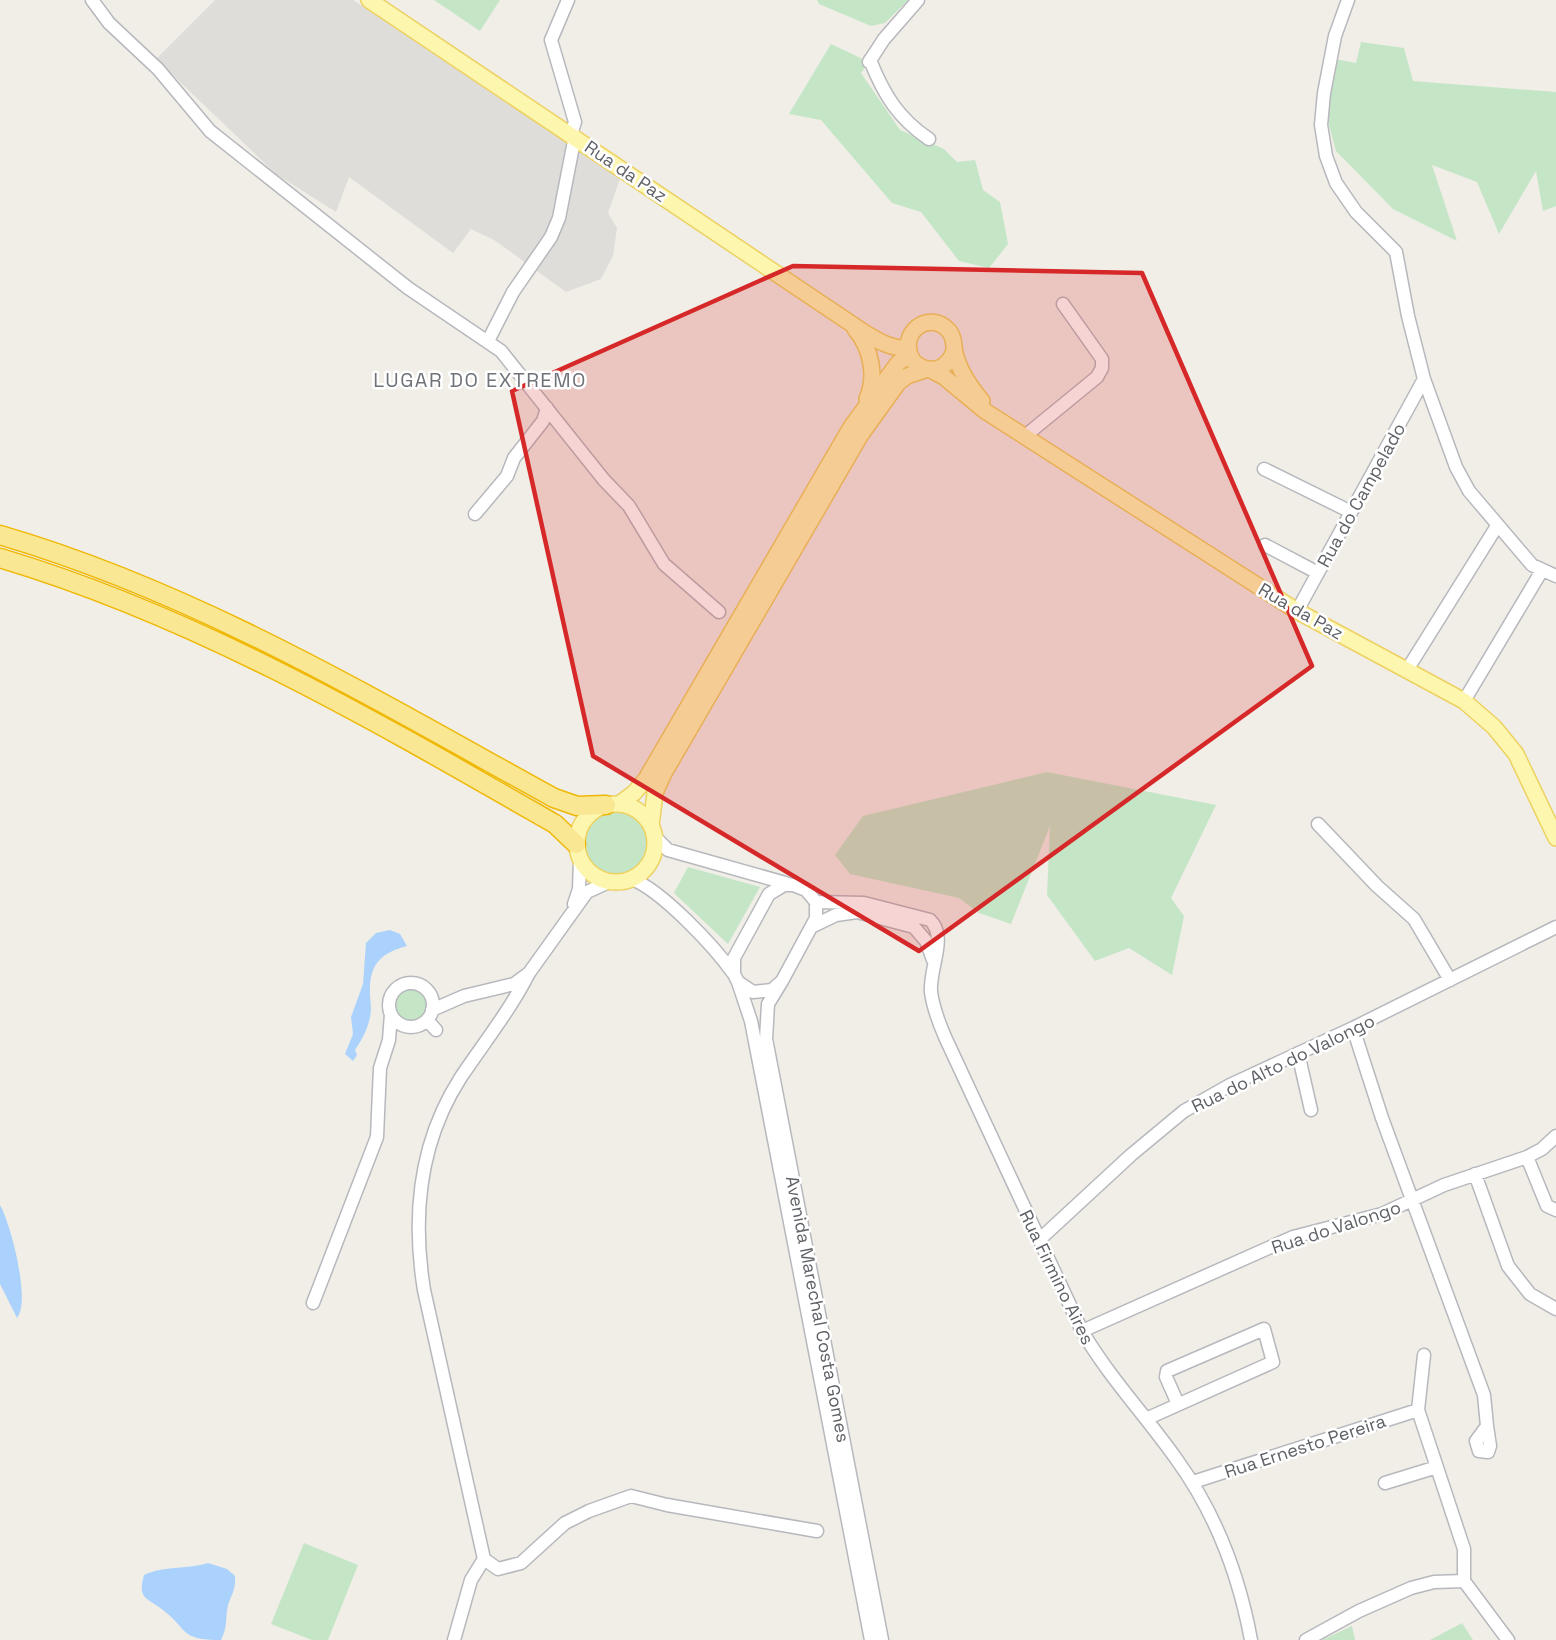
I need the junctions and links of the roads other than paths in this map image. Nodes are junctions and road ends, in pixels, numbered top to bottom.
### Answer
1 (92, 0) edge
2 (369, 0) edge
3 (379, 0) edge
4 (568, 0) edge
5 (918, 0) edge
6 (1348, 0) edge
7 (401, 23) junction
8 (573, 135) junction
9 (929, 139) dead end
10 (1063, 304) dead end
11 (849, 322) junction
12 (912, 332) junction
13 (488, 341) junction
14 (954, 351) junction
15 (908, 352) junction
16 (928, 370) junction
17 (1424, 379) junction
18 (547, 408) junction
19 (861, 414) junction
20 (1003, 422) junction
21 (1025, 436) junction
22 (1264, 469) dead end
23 (1351, 512) junction
24 (475, 514) dead end
25 (1497, 526) junction
26 (0, 535) edge
27 (1265, 545) dead end
28 (0, 558) edge
29 (1542, 572) junction
30 (1318, 573) junction
31 (1556, 576) edge
32 (1297, 611) junction
33 (719, 612) dead end
34 (1407, 670) junction
35 (1464, 701) junction
36 (612, 805) junction
37 (1318, 824) dead end
38 (652, 831) junction
39 (1556, 838) edge
40 (578, 852) junction
41 (632, 879) junction
42 (609, 882) junction
43 (793, 885) junction
44 (816, 902) junction
45 (573, 908) junction
46 (813, 927) junction
47 (1556, 927) edge
48 (933, 960) junction
49 (530, 973) junction
50 (736, 978) junction
51 (1450, 980) junction
52 (782, 981) junction
53 (429, 992) junction
54 (464, 996) junction
55 (390, 1014) junction
56 (432, 1020) junction
57 (413, 1027) junction
58 (1353, 1028) junction
59 (389, 1040) junction
60 (1298, 1053) junction
61 (1311, 1110) dead end
62 (1556, 1136) edge
63 (1527, 1156) junction
64 (1475, 1174) junction
65 (1414, 1201) junction
66 (1556, 1210) edge
67 (1039, 1240) junction
68 (313, 1303) dead end
69 (1556, 1309) edge
70 (1082, 1331) junction
71 (1424, 1355) dead end
72 (1178, 1404) junction
73 (1418, 1410) junction
74 (1146, 1419) junction
75 (1487, 1426) dead end
76 (1437, 1467) junction
77 (1193, 1482) junction
78 (1385, 1483) dead end
79 (817, 1531) dead end
80 (484, 1559) junction
81 (1464, 1581) junction
82 (454, 1640) edge
83 (871, 1640) edge
84 (882, 1640) edge
85 (1251, 1640) edge
86 (1306, 1640) edge
87 (1508, 1640) edge

1 - 13 street
2 - 7 main road
3 - 7 main road
4 - 8 street
5 - 9 street
6 - 17 street
7 - 8 main road, Rua da Paz
8 - 11 main road, Rua da Paz
8 - 13 street
10 - 21 street
11 - 12 main road
11 - 15 main road
11 - 19 main road
12 - 14 main road
12 - 15 main road
13 - 18 street
14 - 16 main road
14 - 20 main road
15 - 16 main road
15 - 19 main road
16 - 20 main road
16 - 38 main road
17 - 23 street, Rua do Campelado
17 - 25 street
18 - 24 street
18 - 33 street
19 - 36 main road
20 - 21 main road, Rua da Paz
21 - 32 main road, Rua da Paz
22 - 23 street
23 - 30 street, Rua do Campelado
25 - 29 street
25 - 34 street
26 - 36 highway
27 - 30 street
28 - 40 highway
29 - 31 street
29 - 35 street
30 - 32 street, Rua do Campelado
32 - 34 main road, Rua da Paz
34 - 35 main road, Rua da Paz
35 - 39 main road, Rua da Paz
36 - 38 main road
36 - 40 main road
37 - 51 street
38 - 41 main road
38 - 43 street
40 - 42 main road
40 - 45 street
41 - 42 main road
41 - 50 street
42 - 45 street
43 - 44 street
43 - 50 street
44 - 46 street
44 - 48 street, Rua Firmino Aires
45 - 49 street
46 - 48 street
46 - 52 street, Avenida Marechal Costa Gomes
47 - 51 street, Rua do Alto do Valongo
48 - 67 street, Rua Firmino Aires
49 - 54 street
49 - 80 street
50 - 52 street
50 - 83 street, Avenida Marechal Costa Gomes
51 - 58 street, Rua do Alto do Valongo
52 - 84 street, Avenida Marechal Costa Gomes
53 - 54 street
53 - 55 street
53 - 56 street
54 - 56 street
55 - 57 street
55 - 59 street
56 - 57 street
57 - 59 street
58 - 60 street, Rua do Alto do Valongo
58 - 65 street
59 - 68 street
60 - 61 street
60 - 67 street, Rua do Alto do Valongo
62 - 63 street, Rua do Valongo
63 - 64 street, Rua do Valongo
63 - 66 street
64 - 65 street, Rua do Valongo
64 - 69 street
65 - 70 street, Rua do Valongo
65 - 75 street
67 - 70 street, Rua Firmino Aires
70 - 74 street, Rua Firmino Aires
71 - 73 street
72 - 72 street
72 - 74 street
73 - 76 street
73 - 77 street, Rua Ernesto Pereira
74 - 77 street, Rua Firmino Aires
76 - 78 street
76 - 81 street
77 - 85 street, Rua Firmino Aires
79 - 80 street
80 - 82 street
81 - 86 street
81 - 87 street

